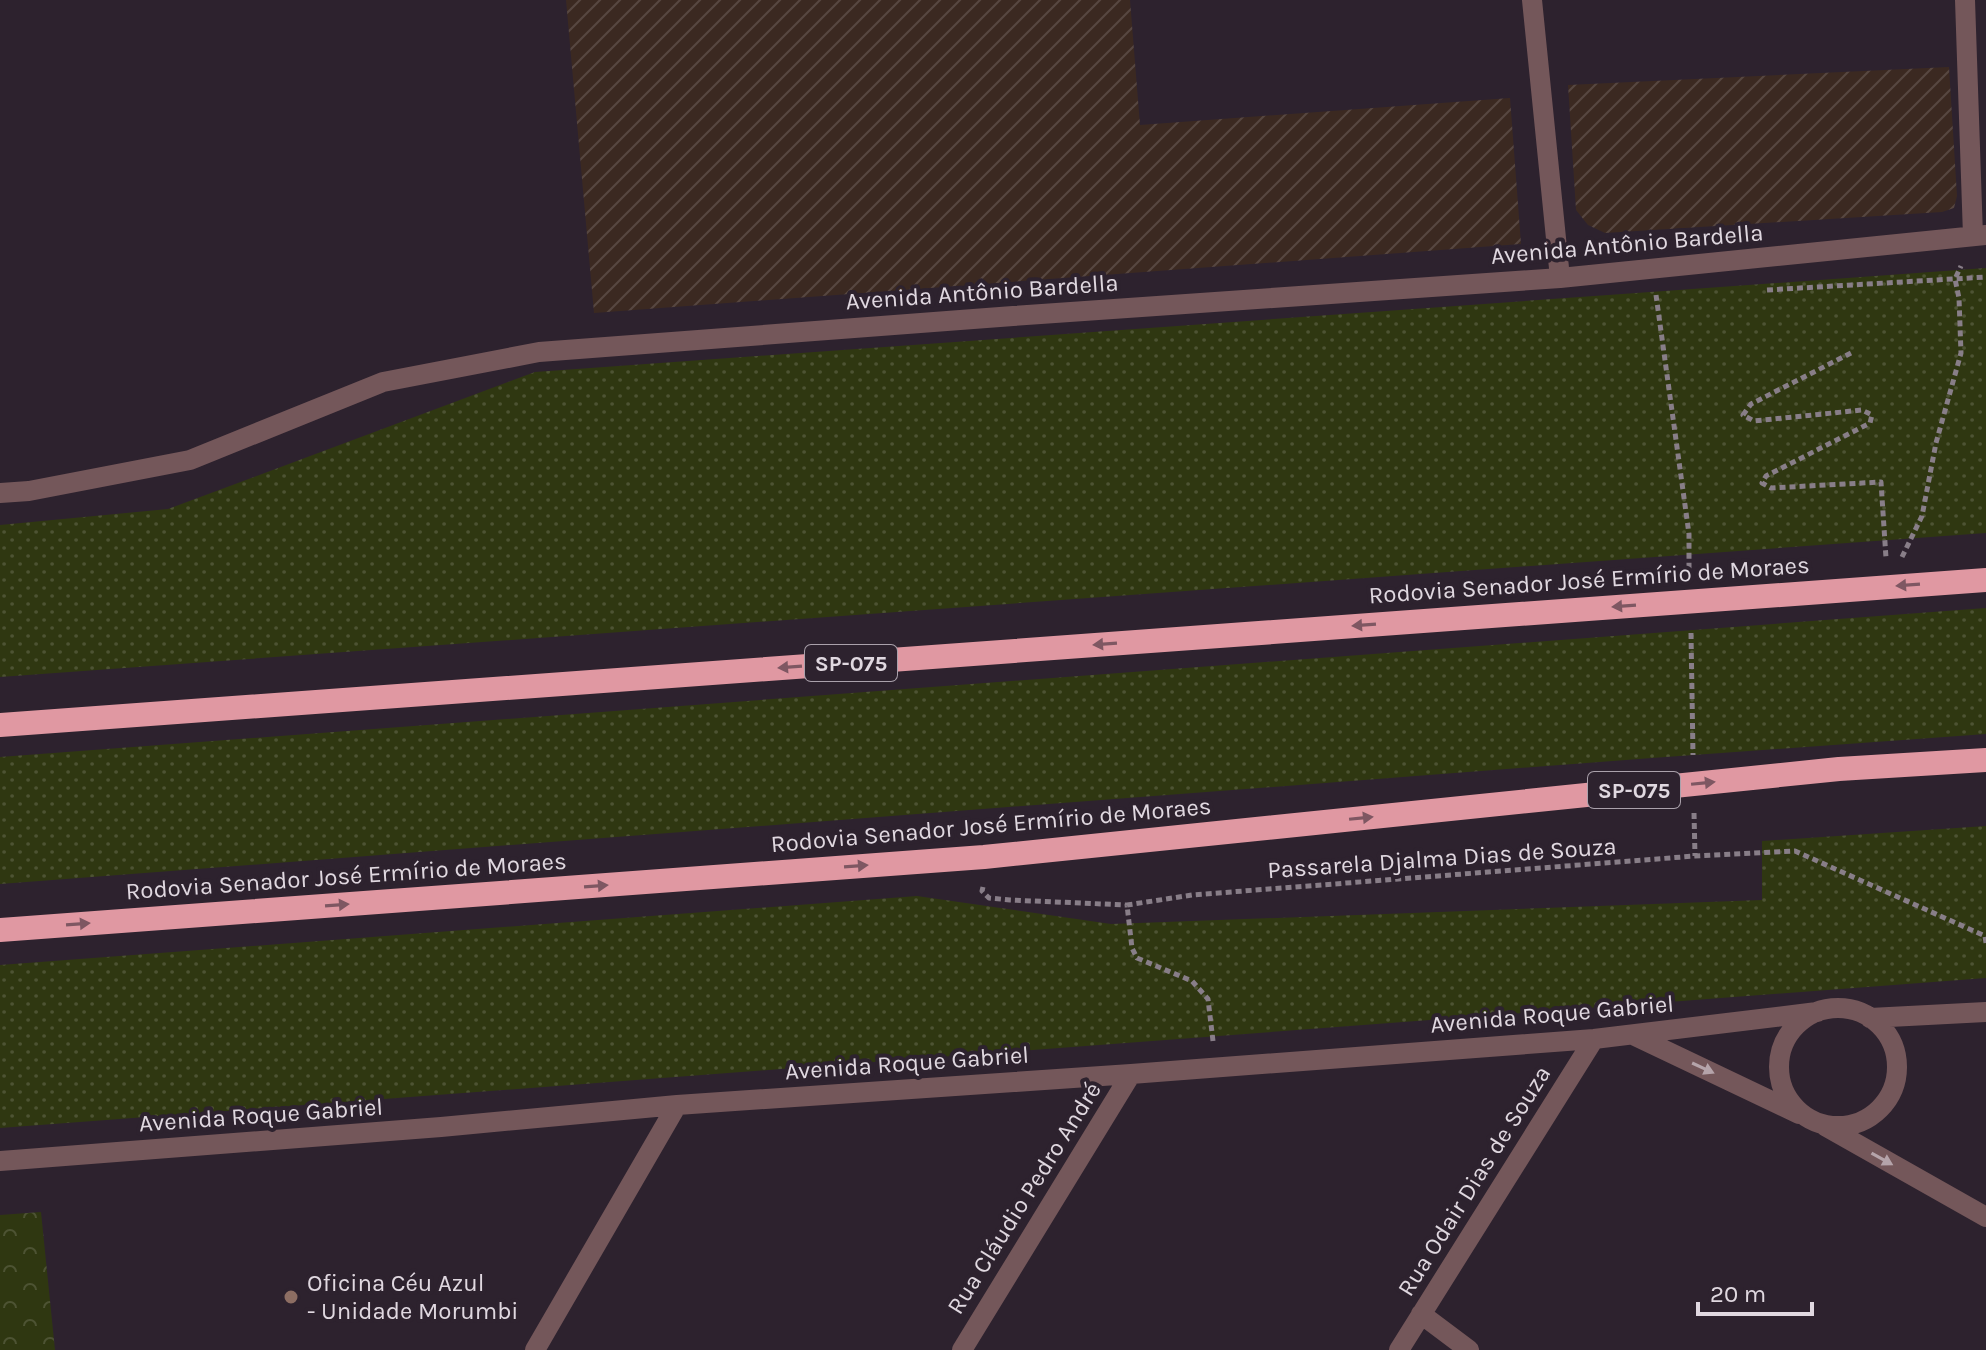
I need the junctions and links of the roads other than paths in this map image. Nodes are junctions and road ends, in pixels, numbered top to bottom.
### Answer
1 (1532, 0) edge
2 (1965, 0) edge
3 (1979, 235) edge
4 (1560, 278) junction
5 (0, 493) edge
6 (1986, 580) edge
7 (0, 725) edge
8 (1986, 760) edge
9 (1839, 769) junction
10 (1986, 776) edge
11 (0, 930) edge
12 (1817, 1012) junction
13 (1986, 1012) edge
14 (1870, 1018) junction
15 (1633, 1035) junction
16 (1594, 1039) junction
17 (1131, 1074) junction
18 (677, 1105) junction
19 (1812, 1120) junction
20 (0, 1161) edge
21 (1986, 1217) edge
22 (1421, 1314) junction
23 (535, 1350) edge
24 (962, 1350) edge
25 (1399, 1350) edge
26 (1469, 1350) edge

1 - 4 street
2 - 3 street
3 - 4 street, Avenida Antônio Bardella
4 - 5 street, Avenida Antônio Bardella
6 -> 7 highway, Rodovia Senador José Ermírio de Moraes / SP-075
8 - 9 highway, Rodovia Senador José Ermírio de Moraes / SP-075
9 - 10 highway
11 -> 9 highway, Rodovia Senador José Ermírio de Moraes / SP-075
12 - 14 street, Avenida Roque Gabriel
12 - 15 street, Avenida Roque Gabriel
12 - 19 street
13 - 14 street, Avenida Roque Gabriel
14 - 19 street
15 - 16 street, Avenida Roque Gabriel
15 -> 19 street
16 - 17 street, Avenida Roque Gabriel
16 - 22 street, Rua Odair Dias de Souza
17 - 18 street, Avenida Roque Gabriel
17 - 24 street, Rua Cláudio Pedro André
18 - 20 street, Avenida Roque Gabriel
18 - 23 street
19 -> 21 street
22 - 25 street, Rua Odair Dias de Souza
22 - 26 street

